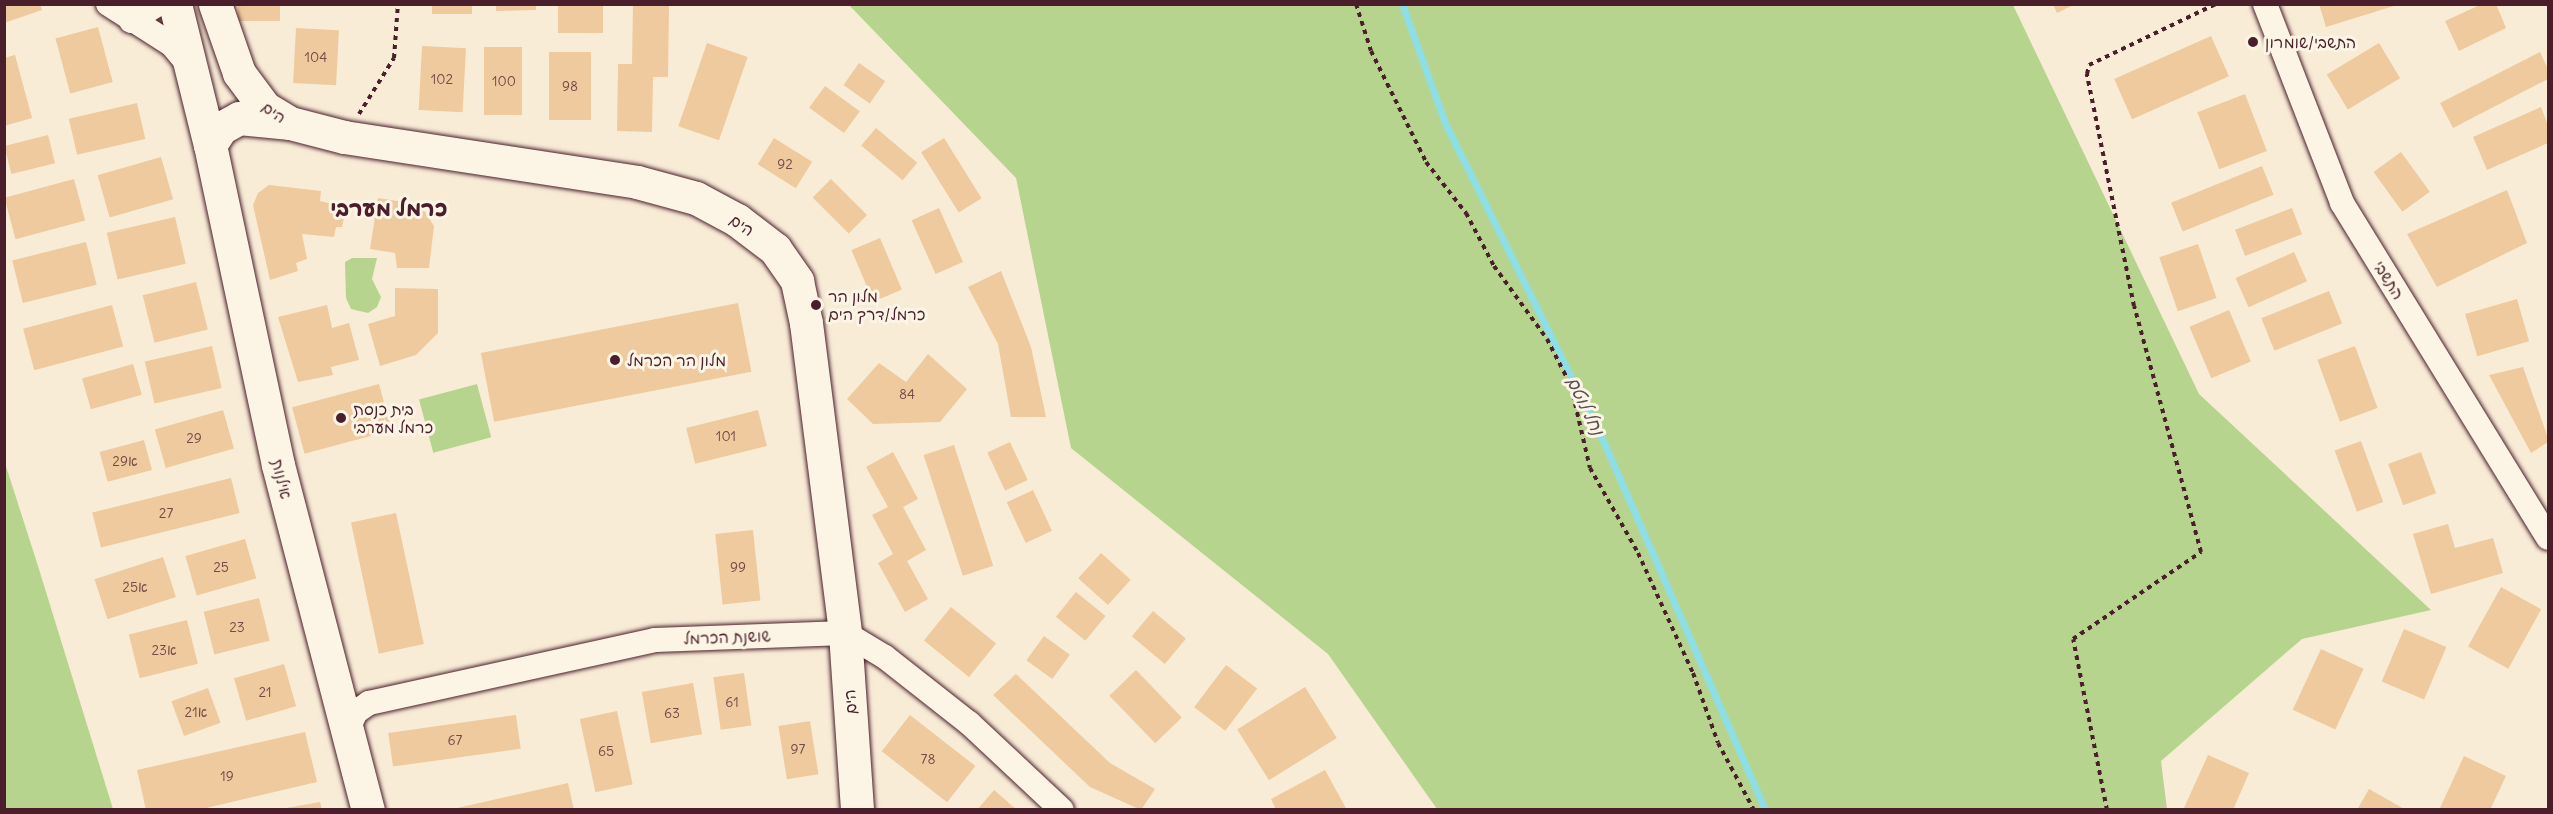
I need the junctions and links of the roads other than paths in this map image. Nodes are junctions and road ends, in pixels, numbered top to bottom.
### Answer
1 (108, 4) edge
2 (158, 4) edge
3 (175, 4) edge
4 (215, 4) edge
5 (2265, 4) edge
6 (131, 21) junction
7 (189, 66) junction
8 (290, 123) junction
9 (210, 145) junction
10 (2548, 538) edge
11 (845, 633) junction
12 (348, 729) junction
13 (368, 810) edge
14 (857, 810) edge
15 (1062, 810) edge

1 - 6 street
2 - 6 street
3 - 7 main road
4 - 8 main road, הים
5 - 10 street, התשבי
6 - 7 street
7 - 9 main road
8 - 9 main road
8 - 11 main road, הים
9 - 12 main road, אילנות
11 - 12 street, שושנת הכרמל
11 - 14 main road, הים
11 - 15 street
12 - 13 main road, אילנות

